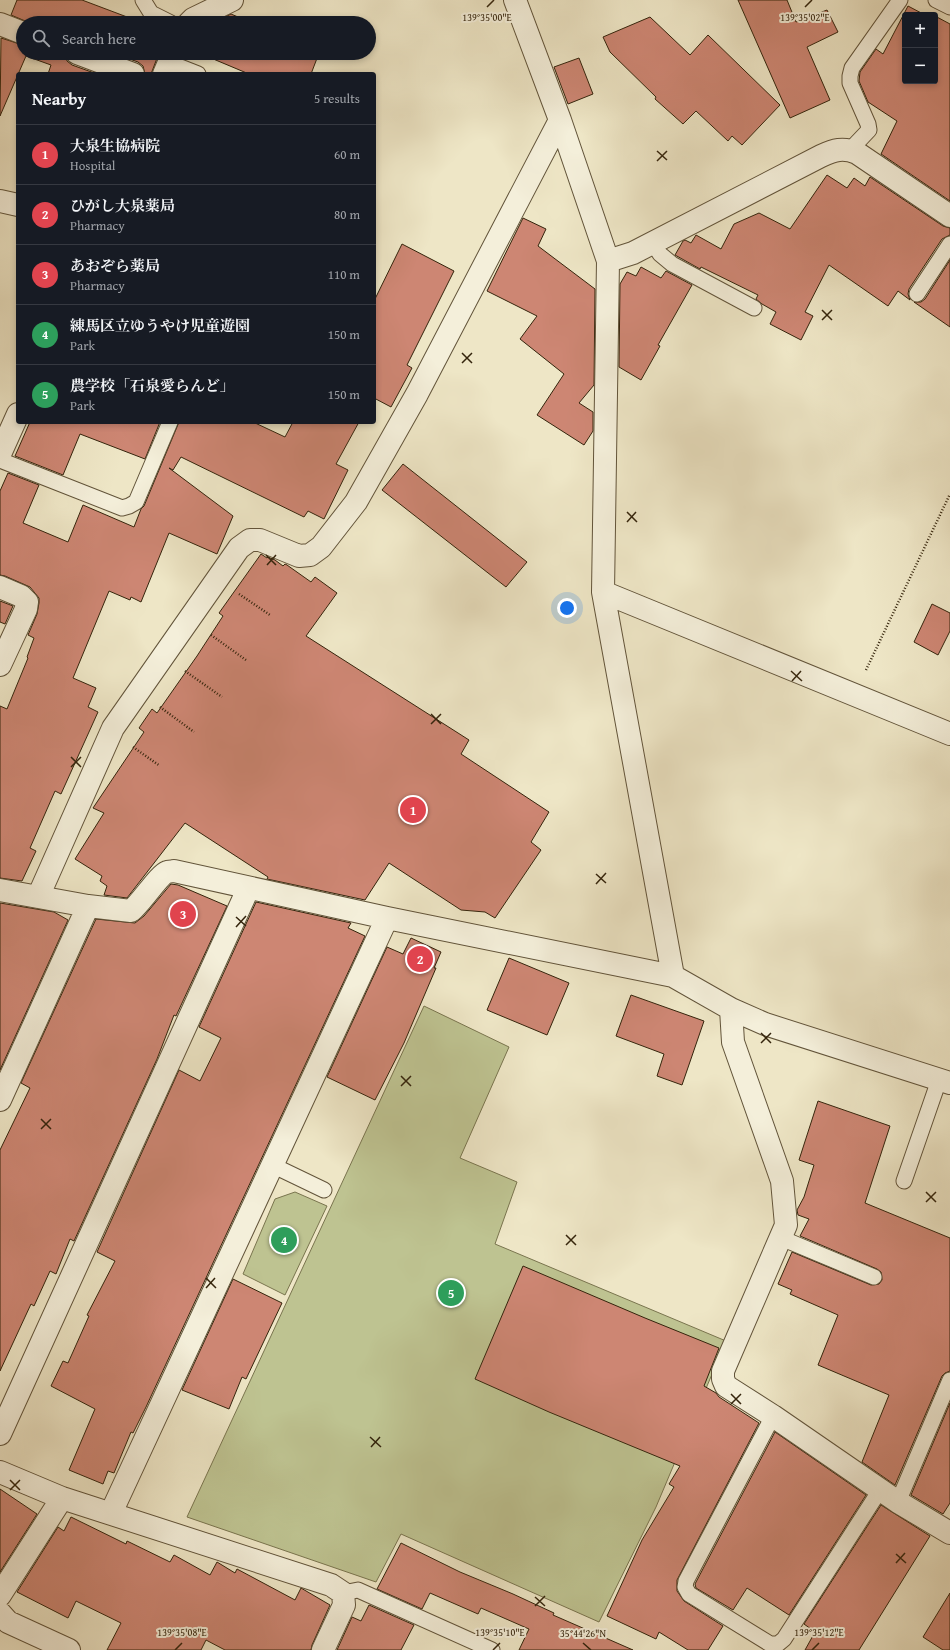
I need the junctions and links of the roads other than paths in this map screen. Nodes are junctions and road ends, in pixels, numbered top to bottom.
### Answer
1 (143, 0) edge
2 (232, 0) edge
3 (515, 0) edge
4 (900, 0) edge
5 (936, 0) edge
6 (950, 7) edge
7 (157, 16) edge
8 (199, 16) edge
9 (0, 24) edge
10 (16, 30) edge
11 (96, 60) edge
12 (169, 63) edge
13 (128, 72) edge
14 (193, 72) edge
15 (560, 120) junction
16 (850, 150) junction
17 (0, 201) edge
18 (16, 205) edge
19 (950, 216) edge
20 (652, 243) junction
21 (950, 244) edge
22 (608, 260) junction
23 (917, 294) dead end
24 (754, 308) dead end
25 (16, 418) edge
26 (169, 424) edge
27 (0, 454) edge
28 (0, 460) edge
29 (0, 587) edge
30 (603, 592) junction
31 (0, 665) edge
32 (950, 734) edge
33 (248, 889) junction
34 (0, 890) edge
35 (38, 897) junction
36 (88, 906) junction
37 (388, 918) junction
38 (673, 976) junction
39 (731, 1009) junction
40 (945, 1081) edge
41 (0, 1100) edge
42 (272, 1165) junction
43 (904, 1181) dead end
44 (324, 1190) dead end
45 (781, 1238) junction
46 (874, 1277) dead end
47 (950, 1380) edge
48 (773, 1416) junction
49 (0, 1434) edge
50 (0, 1472) edge
51 (880, 1490) junction
52 (62, 1498) junction
53 (898, 1502) junction
54 (111, 1513) junction
55 (950, 1533) edge
56 (343, 1593) junction
57 (0, 1595) edge
58 (0, 1613) edge
59 (69, 1650) edge
60 (323, 1650) edge
61 (492, 1650) edge

1 - 7 lane
2 - 8 street
3 - 15 street
4 - 16 lane
5 - 6 lane
9 - 10 street
11 - 13 street
12 - 14 lane
15 - 22 street
15 - 35 street
16 - 19 street
16 - 20 street
17 - 18 street
20 - 22 street
20 - 24 lane
21 - 23 lane
22 - 30 street
25 - 27 street
26 - 28 lane
29 - 31 street
30 - 32 street
30 - 38 street
33 - 36 street
33 - 37 street
33 - 49 street
34 - 35 street
35 - 36 street
36 - 41 street
37 - 38 street
37 - 42 street
38 - 39 street
39 - 40 street
39 - 45 street
40 - 43 lane
42 - 44 lane
42 - 54 street
45 - 46 lane
45 - 48 street
47 - 53 lane
48 - 51 street
48 - 51 lane
50 - 52 street
51 - 53 street
52 - 54 street
52 - 57 street
53 - 55 street
54 - 56 street
56 - 60 street
56 - 61 lane
58 - 59 street

